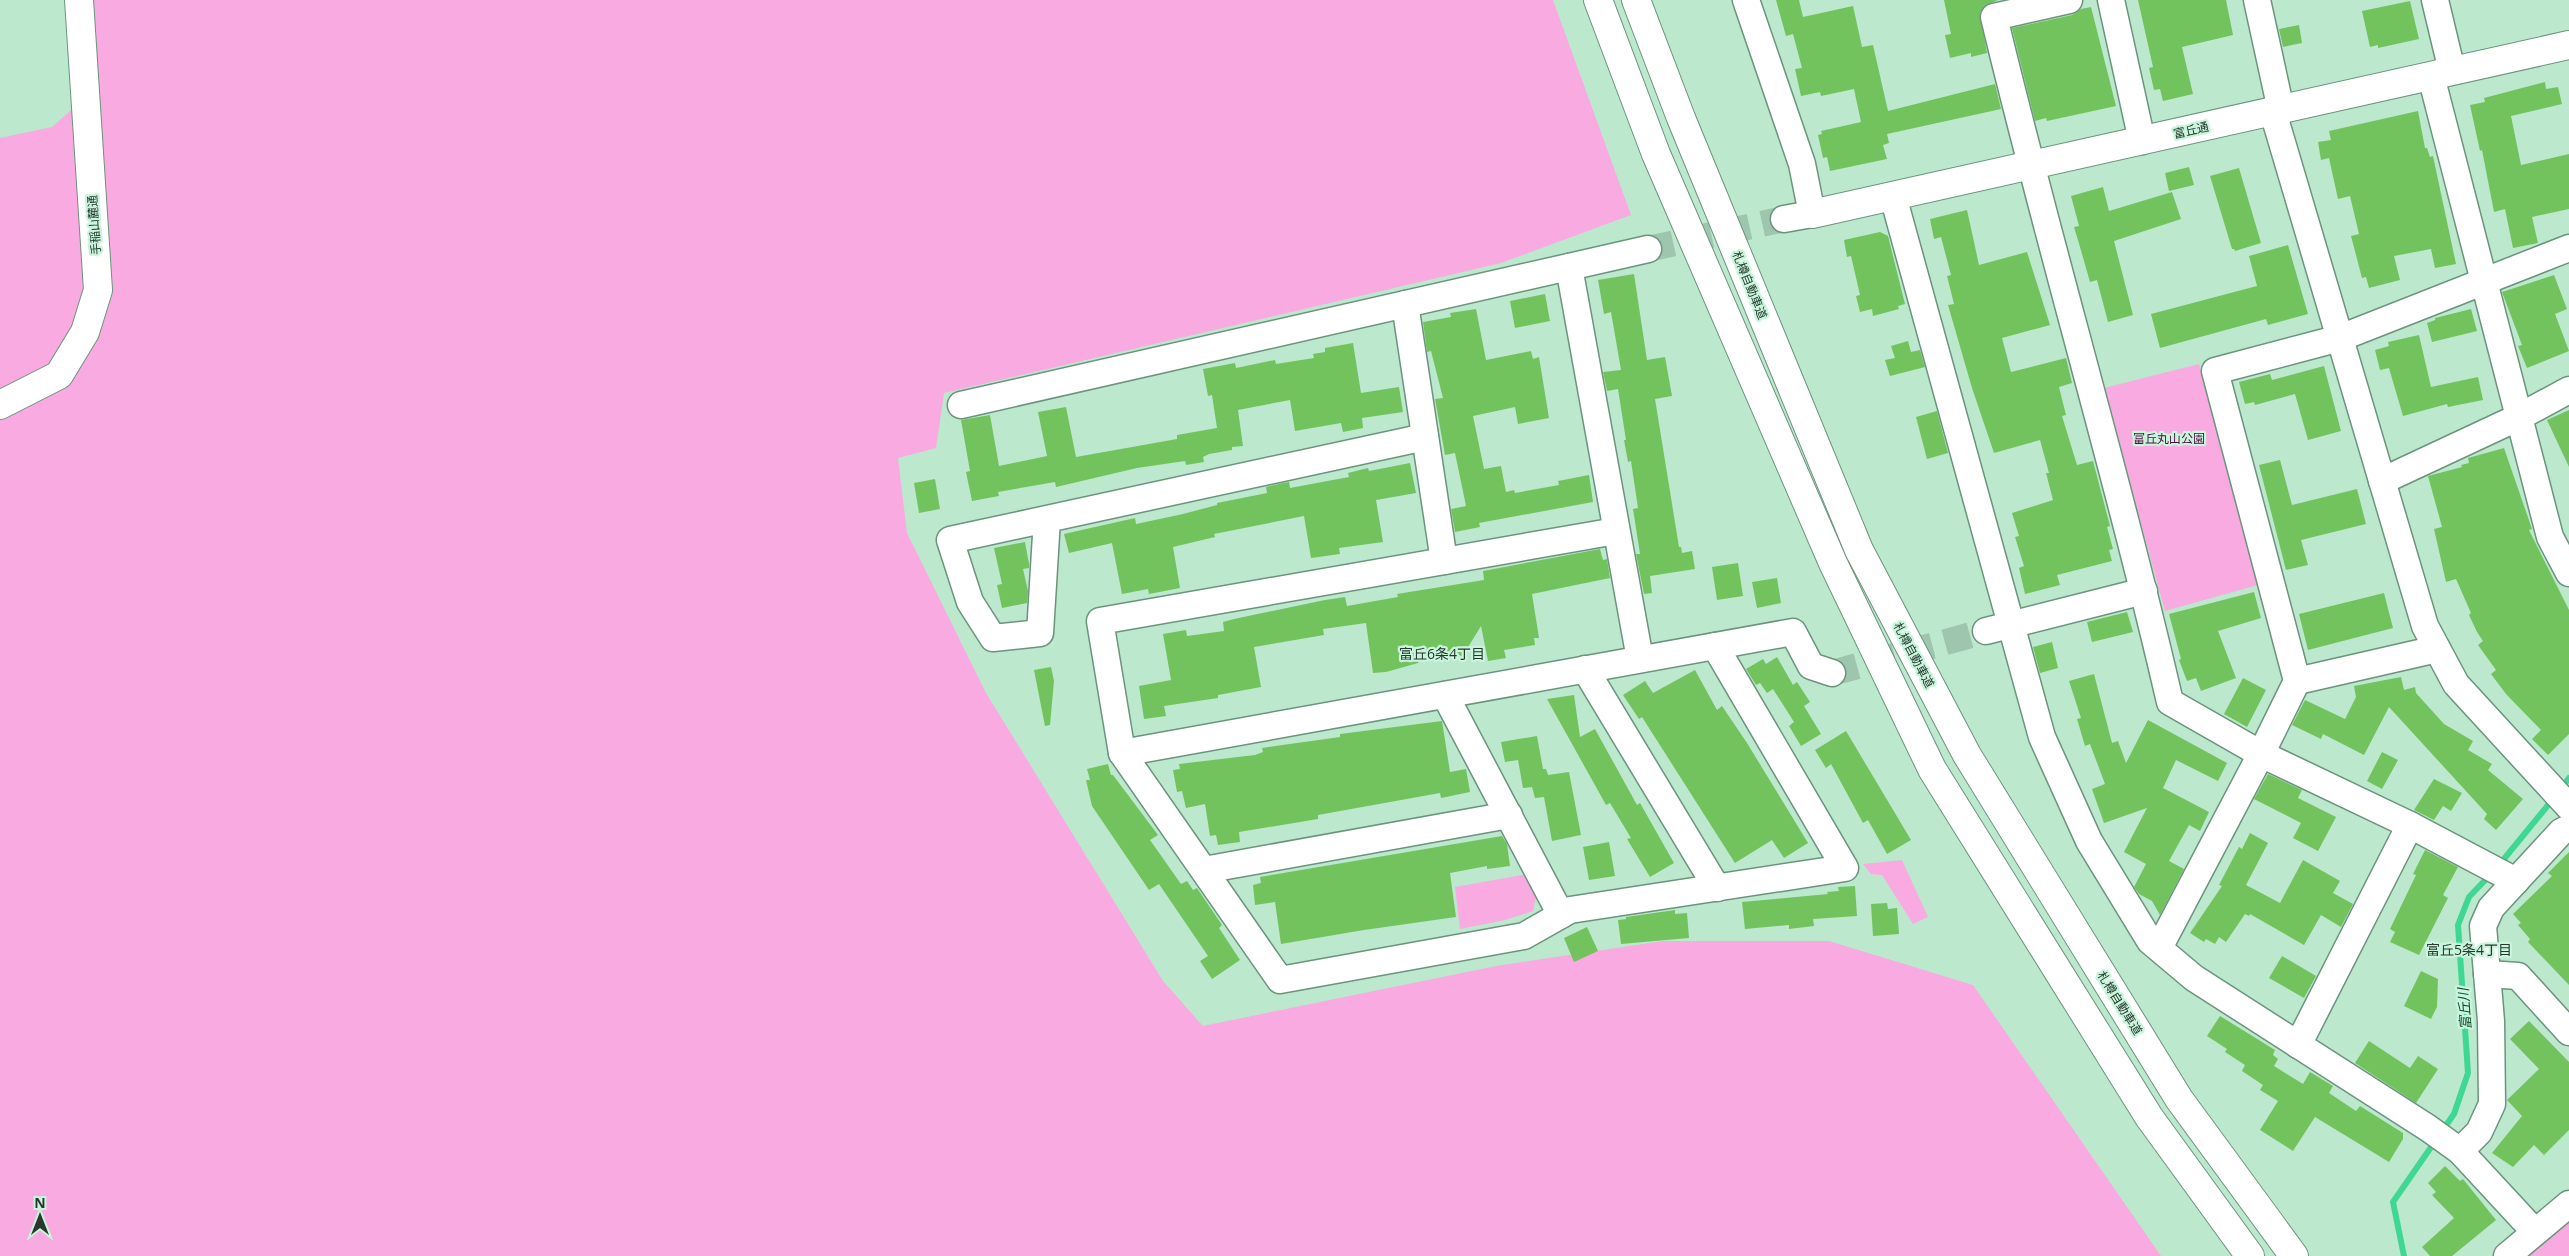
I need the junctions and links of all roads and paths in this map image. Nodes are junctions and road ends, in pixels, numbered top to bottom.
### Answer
1 (79, 0) edge
2 (1598, 0) edge
3 (1636, 0) edge
4 (1746, 0) edge
5 (2069, 0) edge
6 (2111, 0) edge
7 (2257, 0) edge
8 (2435, 0) edge
9 (2569, 45) edge
10 (2441, 74) junction
11 (2277, 111) junction
12 (2142, 141) junction
13 (2030, 166) junction
14 (1893, 196) junction
15 (1812, 214) junction
16 (1784, 218) tunnel mouth
17 (2569, 248) edge
18 (1648, 249) tunnel mouth
19 (1568, 267) junction
20 (2484, 283) junction
21 (1405, 304) junction
22 (2340, 338) junction
23 (2569, 390) edge
24 (0, 405) edge
25 (961, 405) dead end
26 (2519, 417) junction
27 (1425, 437) junction
28 (2382, 481) junction
29 (1047, 519) junction
30 (1616, 531) junction
31 (1444, 561) junction
32 (2569, 573) edge
33 (2144, 591) junction
34 (2012, 624) junction
35 (1986, 631) tunnel mouth
36 (1715, 646) junction
37 (2438, 649) junction
38 (1640, 659) junction
39 (1585, 670) junction
40 (1832, 673) tunnel mouth
41 (2297, 681) junction
42 (1445, 695) junction
43 (1122, 753) junction
44 (2262, 754) junction
45 (2569, 807) edge
46 (1508, 815) junction
47 (2410, 825) junction
48 (2569, 828) edge
49 (1204, 870) junction
50 (2499, 872) junction
51 (1717, 888) junction
52 (1561, 915) junction
53 (2159, 948) junction
54 (2487, 974) junction
55 (2569, 1032) edge
56 (2298, 1045) junction
57 (2456, 1149) junction
58 (2569, 1204) edge
59 (2535, 1232) junction
60 (2250, 1256) edge
61 (2294, 1256) edge
62 (2507, 1256) edge

1 - 24 main road, 手稲山麓通
2 - 60 main road
3 - 61 main road, 札樽自動車道
4 - 15 street
5 - 13 street
6 - 12 street
7 - 11 street
8 - 10 street
9 - 10 main road, 富丘通
10 - 11 main road, 富丘通
10 - 20 street
11 - 12 main road, 富丘通
11 - 22 street
12 - 13 main road, 富丘通
13 - 14 main road, 富丘通
13 - 33 street
14 - 15 main road, 富丘通
14 - 34 street
15 - 16 street
17 - 20 street
18 - 19 street
19 - 21 street
19 - 30 street
20 - 22 street
20 - 26 street
21 - 25 street
21 - 27 street
22 - 28 street
22 - 41 street
23 - 26 street
26 - 28 street
26 - 32 street
27 - 29 street
27 - 31 street
28 - 37 street
29 - 29 street
30 - 31 street
30 - 38 street
31 - 43 street
33 - 34 street
33 - 44 street
34 - 35 street
34 - 53 street
36 - 38 street
36 - 40 street
36 - 51 street
37 - 41 street
37 - 45 street
38 - 39 street
39 - 42 street
39 - 51 street
41 - 44 street
42 - 43 street
42 - 46 street
43 - 49 street
44 - 47 street
44 - 53 street
46 - 49 street
46 - 52 street
47 - 50 street
47 - 56 street
48 - 50 street
49 - 52 street
50 - 54 street
51 - 52 street
53 - 56 street
54 - 55 street
54 - 57 street
56 - 57 street
57 - 59 street
58 - 59 street
59 - 62 street

